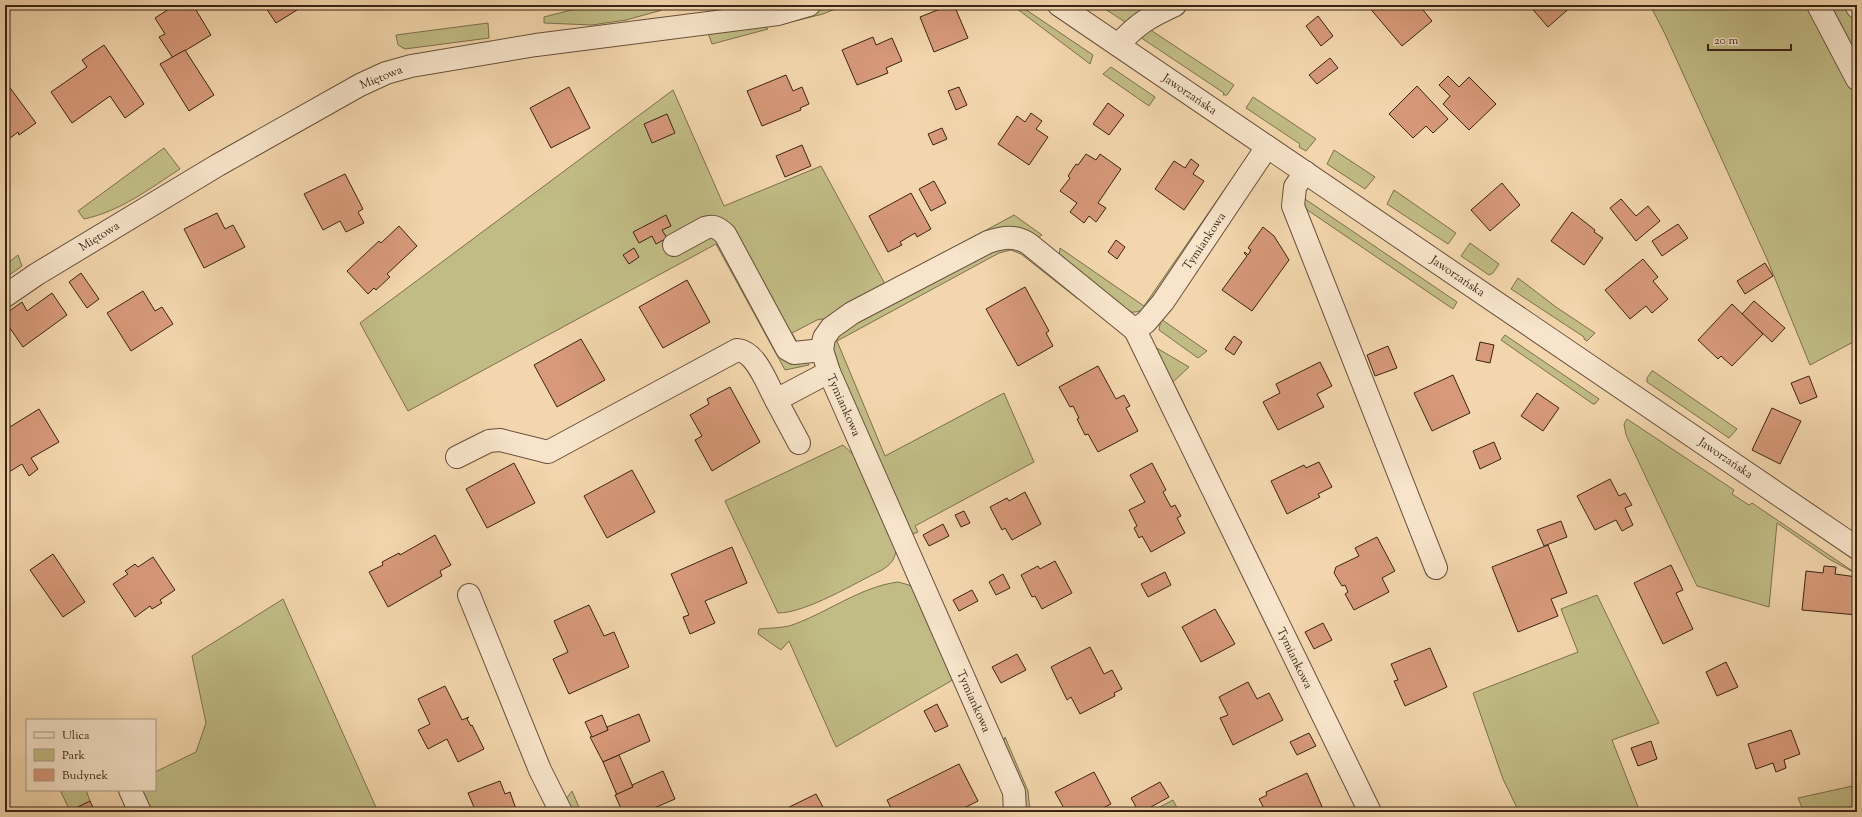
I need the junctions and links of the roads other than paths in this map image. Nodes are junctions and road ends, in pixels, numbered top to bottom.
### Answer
1 (809, 5) edge
2 (1059, 5) edge
3 (1175, 5) edge
4 (1818, 5) edge
5 (1118, 45) junction
6 (1857, 79) edge
7 (1267, 147) junction
8 (1305, 172) junction
9 (674, 246) dead end
10 (5, 296) edge
11 (1136, 330) junction
12 (822, 350) junction
13 (829, 372) junction
14 (776, 400) junction
15 (799, 443) dead end
16 (457, 457) dead end
17 (1857, 548) edge
18 (1436, 568) dead end
19 (469, 595) dead end
20 (130, 791) edge
21 (140, 812) edge
22 (561, 812) edge
23 (1015, 812) edge
24 (1370, 812) edge

1 - 10 street, Miętowa
2 - 5 street, Jaworzańska
3 - 5 street
4 - 6 street
5 - 7 street, Jaworzańska
7 - 8 street, Jaworzańska
7 - 11 street, Tymiankowa
8 - 17 street, Jaworzańska
8 - 18 street
9 - 12 street
11 - 12 street, Tymiankowa
11 - 24 street, Tymiankowa
12 - 13 street, Tymiankowa
13 - 14 street
13 - 23 street, Tymiankowa
14 - 15 street
14 - 16 street
19 - 22 street
20 - 21 street

